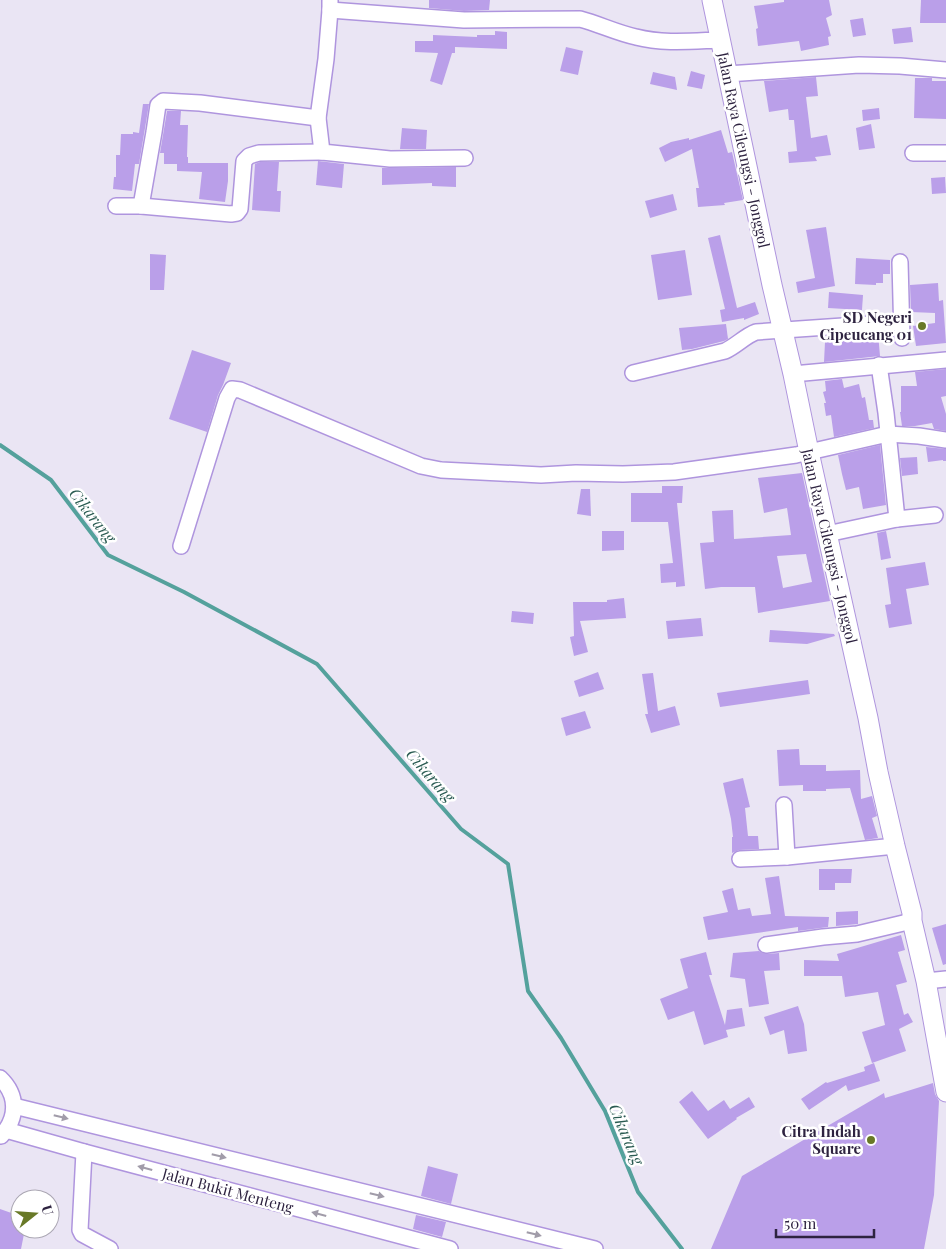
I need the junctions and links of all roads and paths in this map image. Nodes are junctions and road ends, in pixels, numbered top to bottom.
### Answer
1 (712, 0) edge
2 (330, 5) edge
3 (720, 40) junction
4 (946, 70) edge
5 (727, 74) junction
6 (318, 118) junction
7 (322, 152) junction
8 (913, 153) dead end
9 (946, 153) edge
10 (465, 158) dead end
11 (116, 206) dead end
12 (141, 206) junction
13 (900, 262) dead end
14 (901, 322) junction
15 (782, 330) junction
16 (902, 338) dead end
17 (946, 360) edge
18 (879, 365) junction
19 (633, 373) dead end
20 (793, 374) junction
21 (888, 434) junction
22 (946, 440) edge
23 (809, 452) junction
24 (935, 515) dead end
25 (897, 519) junction
26 (827, 534) junction
27 (181, 546) dead end
28 (784, 805) dead end
29 (894, 846) junction
30 (787, 857) junction
31 (740, 860) dead end
32 (912, 921) junction
33 (766, 945) dead end
34 (946, 978) edge
35 (926, 981) junction
36 (0, 1078) edge
37 (946, 1092) edge
38 (14, 1106) junction
39 (3, 1133) edge
40 (84, 1152) junction
41 (110, 1249) edge
42 (450, 1249) edge
43 (595, 1249) edge

1 - 3 main road, Jalan Raya Cileungsi - Jonggol
2 - 3 street
2 - 6 street
3 - 5 main road, Jalan Raya Cileungsi - Jonggol
4 - 5 street
5 - 15 main road, Jalan Raya Cileungsi - Jonggol
6 - 7 street
6 - 12 street
7 - 10 street
7 - 12 street
8 - 9 street
11 - 12 street
13 - 14 street
14 - 15 street
14 - 16 street
15 - 19 street
15 - 20 main road, Jalan Raya Cileungsi - Jonggol
17 - 18 street
18 - 20 street
18 - 21 street
20 - 23 main road, Jalan Raya Cileungsi - Jonggol
21 - 22 street
21 - 23 street
21 - 25 street
23 - 26 main road, Jalan Raya Cileungsi - Jonggol
23 - 27 street
24 - 25 street
25 - 26 street
26 - 29 main road, Jalan Raya Cileungsi - Jonggol
28 - 30 street
29 - 30 street
29 - 32 main road, Jalan Raya Cileungsi - Jonggol
30 - 31 street
32 - 33 street
32 - 35 main road, Jalan Raya Cileungsi - Jonggol
34 - 35 street
35 - 37 main road, Jalan Raya Cileungsi - Jonggol
36 - 38 street
38 - 39 street, Jalan Bukit Menteng
38 -> 43 street
39 - 40 street, Jalan Bukit Menteng
40 - 41 street
42 -> 40 street, Jalan Bukit Menteng

